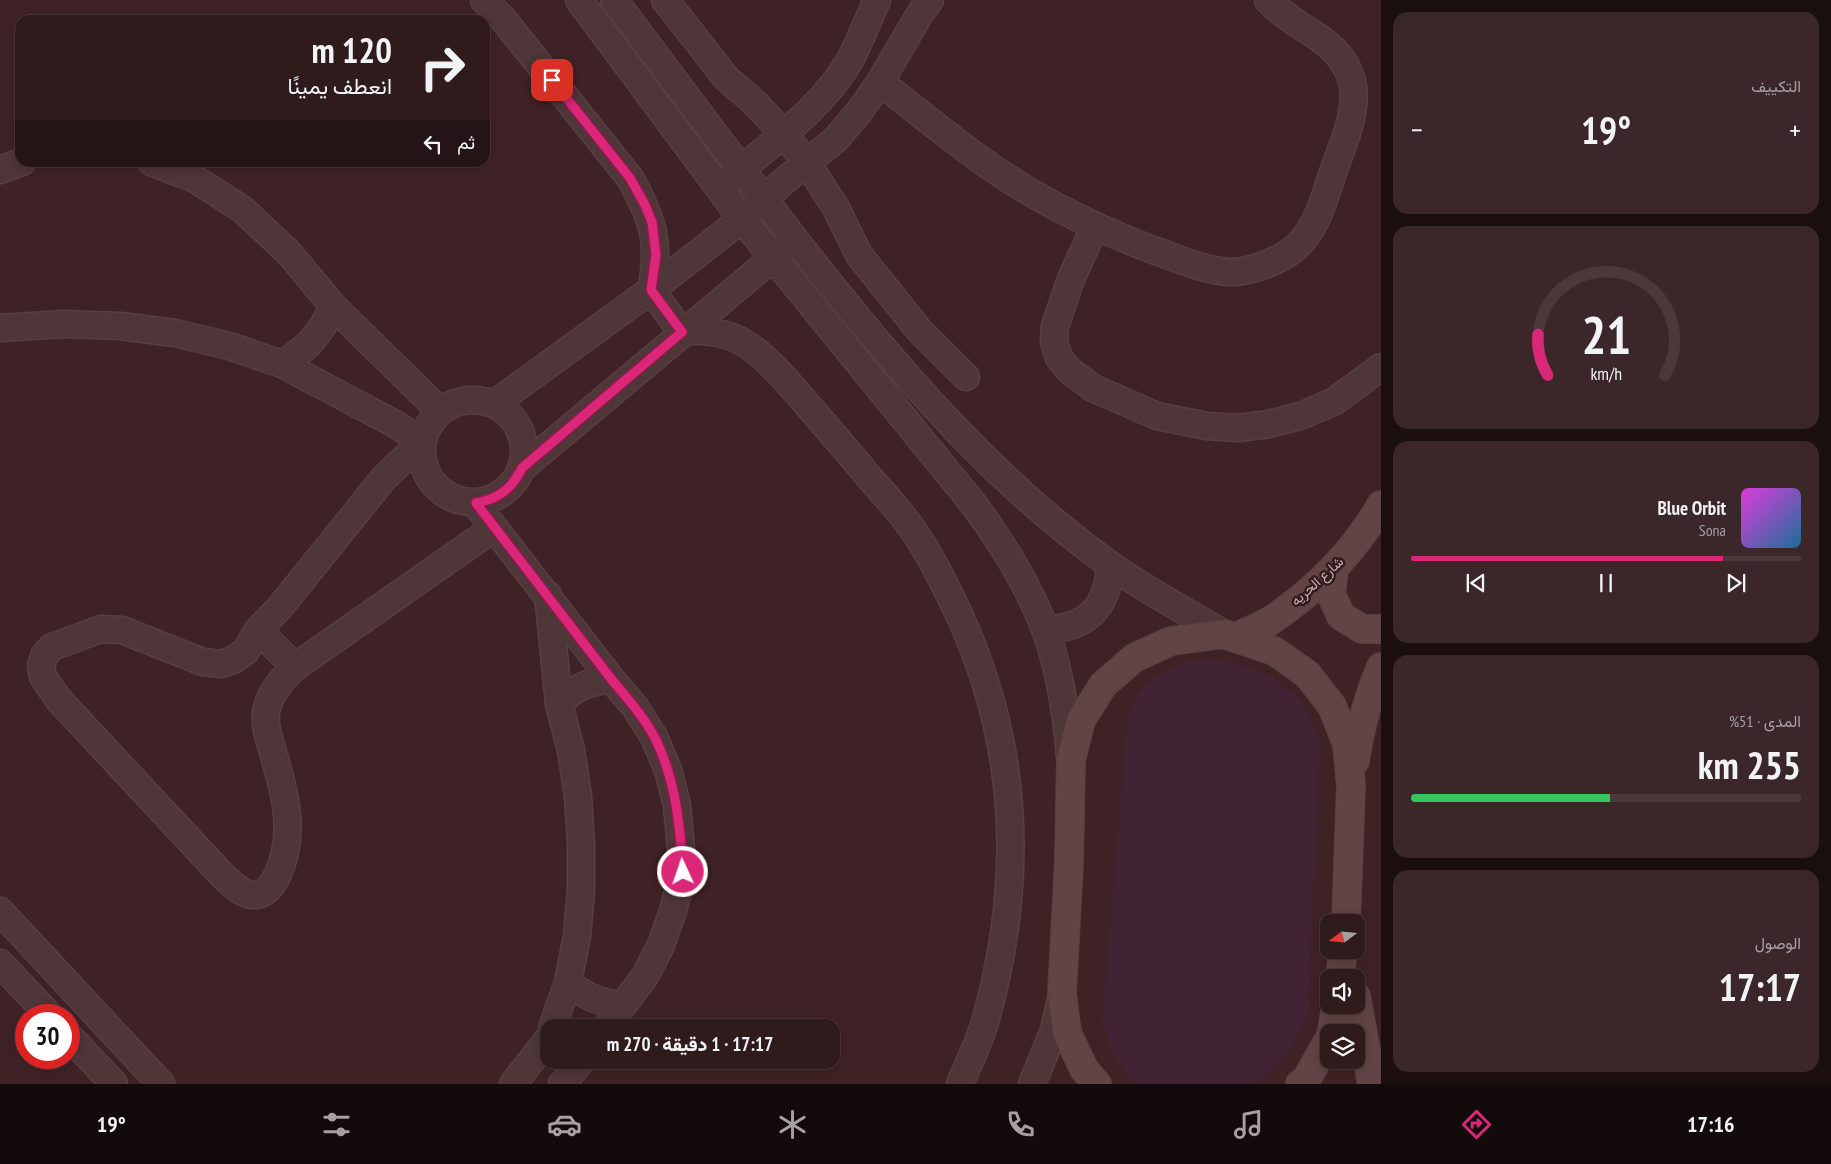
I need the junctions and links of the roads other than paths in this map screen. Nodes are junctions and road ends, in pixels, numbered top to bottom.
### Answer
1 (484, 0) edge
2 (579, 0) edge
3 (614, 0) edge
4 (664, 0) edge
5 (877, 0) edge
6 (930, 0) edge
7 (1268, 0) edge
8 (880, 82) junction
9 (784, 134) junction
10 (807, 163) junction
11 (15, 165) edge
12 (164, 167) edge
13 (0, 170) edge
14 (741, 170) junction
15 (719, 188) junction
16 (764, 200) junction
17 (742, 219) junction
18 (1095, 226) junction
19 (795, 240) junction
20 (773, 257) junction
21 (651, 290) junction
22 (333, 306) junction
23 (0, 328) edge
24 (682, 332) junction
25 (282, 364) junction
26 (1381, 367) edge
27 (966, 377) dead end
28 (494, 404) junction
29 (440, 411) junction
30 (422, 442) junction
31 (522, 468) junction
32 (476, 503) junction
33 (1381, 505) edge
34 (494, 528) junction
35 (1110, 565) junction
36 (1334, 569) junction
37 (548, 595) junction
38 (1045, 629) junction
39 (1381, 629) edge
40 (258, 630) junction
41 (1229, 636) junction
42 (1381, 666) edge
43 (295, 667) junction
44 (612, 680) junction
45 (559, 704) junction
46 (1071, 760) junction
47 (1351, 785) junction
48 (0, 911) edge
49 (1347, 914) edge
50 (0, 963) edge
51 (568, 982) junction
52 (1062, 994) junction
53 (39, 1004) edge
54 (623, 1005) junction
55 (1359, 1014) edge
56 (555, 1019) edge
57 (613, 1019) edge
58 (80, 1049) edge
59 (540, 1053) edge
60 (1320, 1055) edge
61 (579, 1069) edge
62 (523, 1081) edge
63 (109, 1082) edge
64 (161, 1084) edge
65 (562, 1084) edge
66 (960, 1084) edge
67 (1032, 1084) edge
68 (1097, 1084) edge
69 (1300, 1084) edge
70 (1372, 1084) edge

1 - 21 street
2 - 15 street
3 - 14 street
4 - 9 street
5 - 9 street
6 - 8 street
7 - 18 street
8 - 10 street
8 - 18 street
9 - 10 street
9 - 14 street
10 - 16 street
10 - 27 street
11 - 13 street
12 - 22 street
14 - 15 street
14 - 16 street
15 - 17 street
16 - 17 street
16 - 19 street
17 - 20 street
17 - 21 street
18 - 26 street
19 - 20 street
19 - 35 street
20 - 24 street
20 - 38 street
21 - 24 street
21 - 28 street
22 - 25 street
22 - 29 street
23 - 25 street
24 - 31 street
24 - 66 street
25 - 30 street
28 - 29 street
28 - 31 street
29 - 30 street
30 - 32 street
30 - 40 street
31 - 32 street
32 - 34 street
33 - 36 main road, شارع الحريه
34 - 37 street
34 - 43 street
35 - 38 street
35 - 41 street
36 - 39 main road
36 - 41 main road, شارع الحريه
37 - 44 street
37 - 45 street
38 - 46 street
40 - 43 street
40 - 43 street
41 - 46 main road
41 - 47 main road
42 - 47 main road
44 - 45 street
44 - 54 street
45 - 51 street
46 - 52 main road
47 - 49 main road
48 - 64 street
50 - 53 street
51 - 54 street
51 - 56 street
52 - 67 street
52 - 68 main road
54 - 57 street
55 - 70 main road
58 - 63 street
59 - 62 street
60 - 69 main road
61 - 65 street

